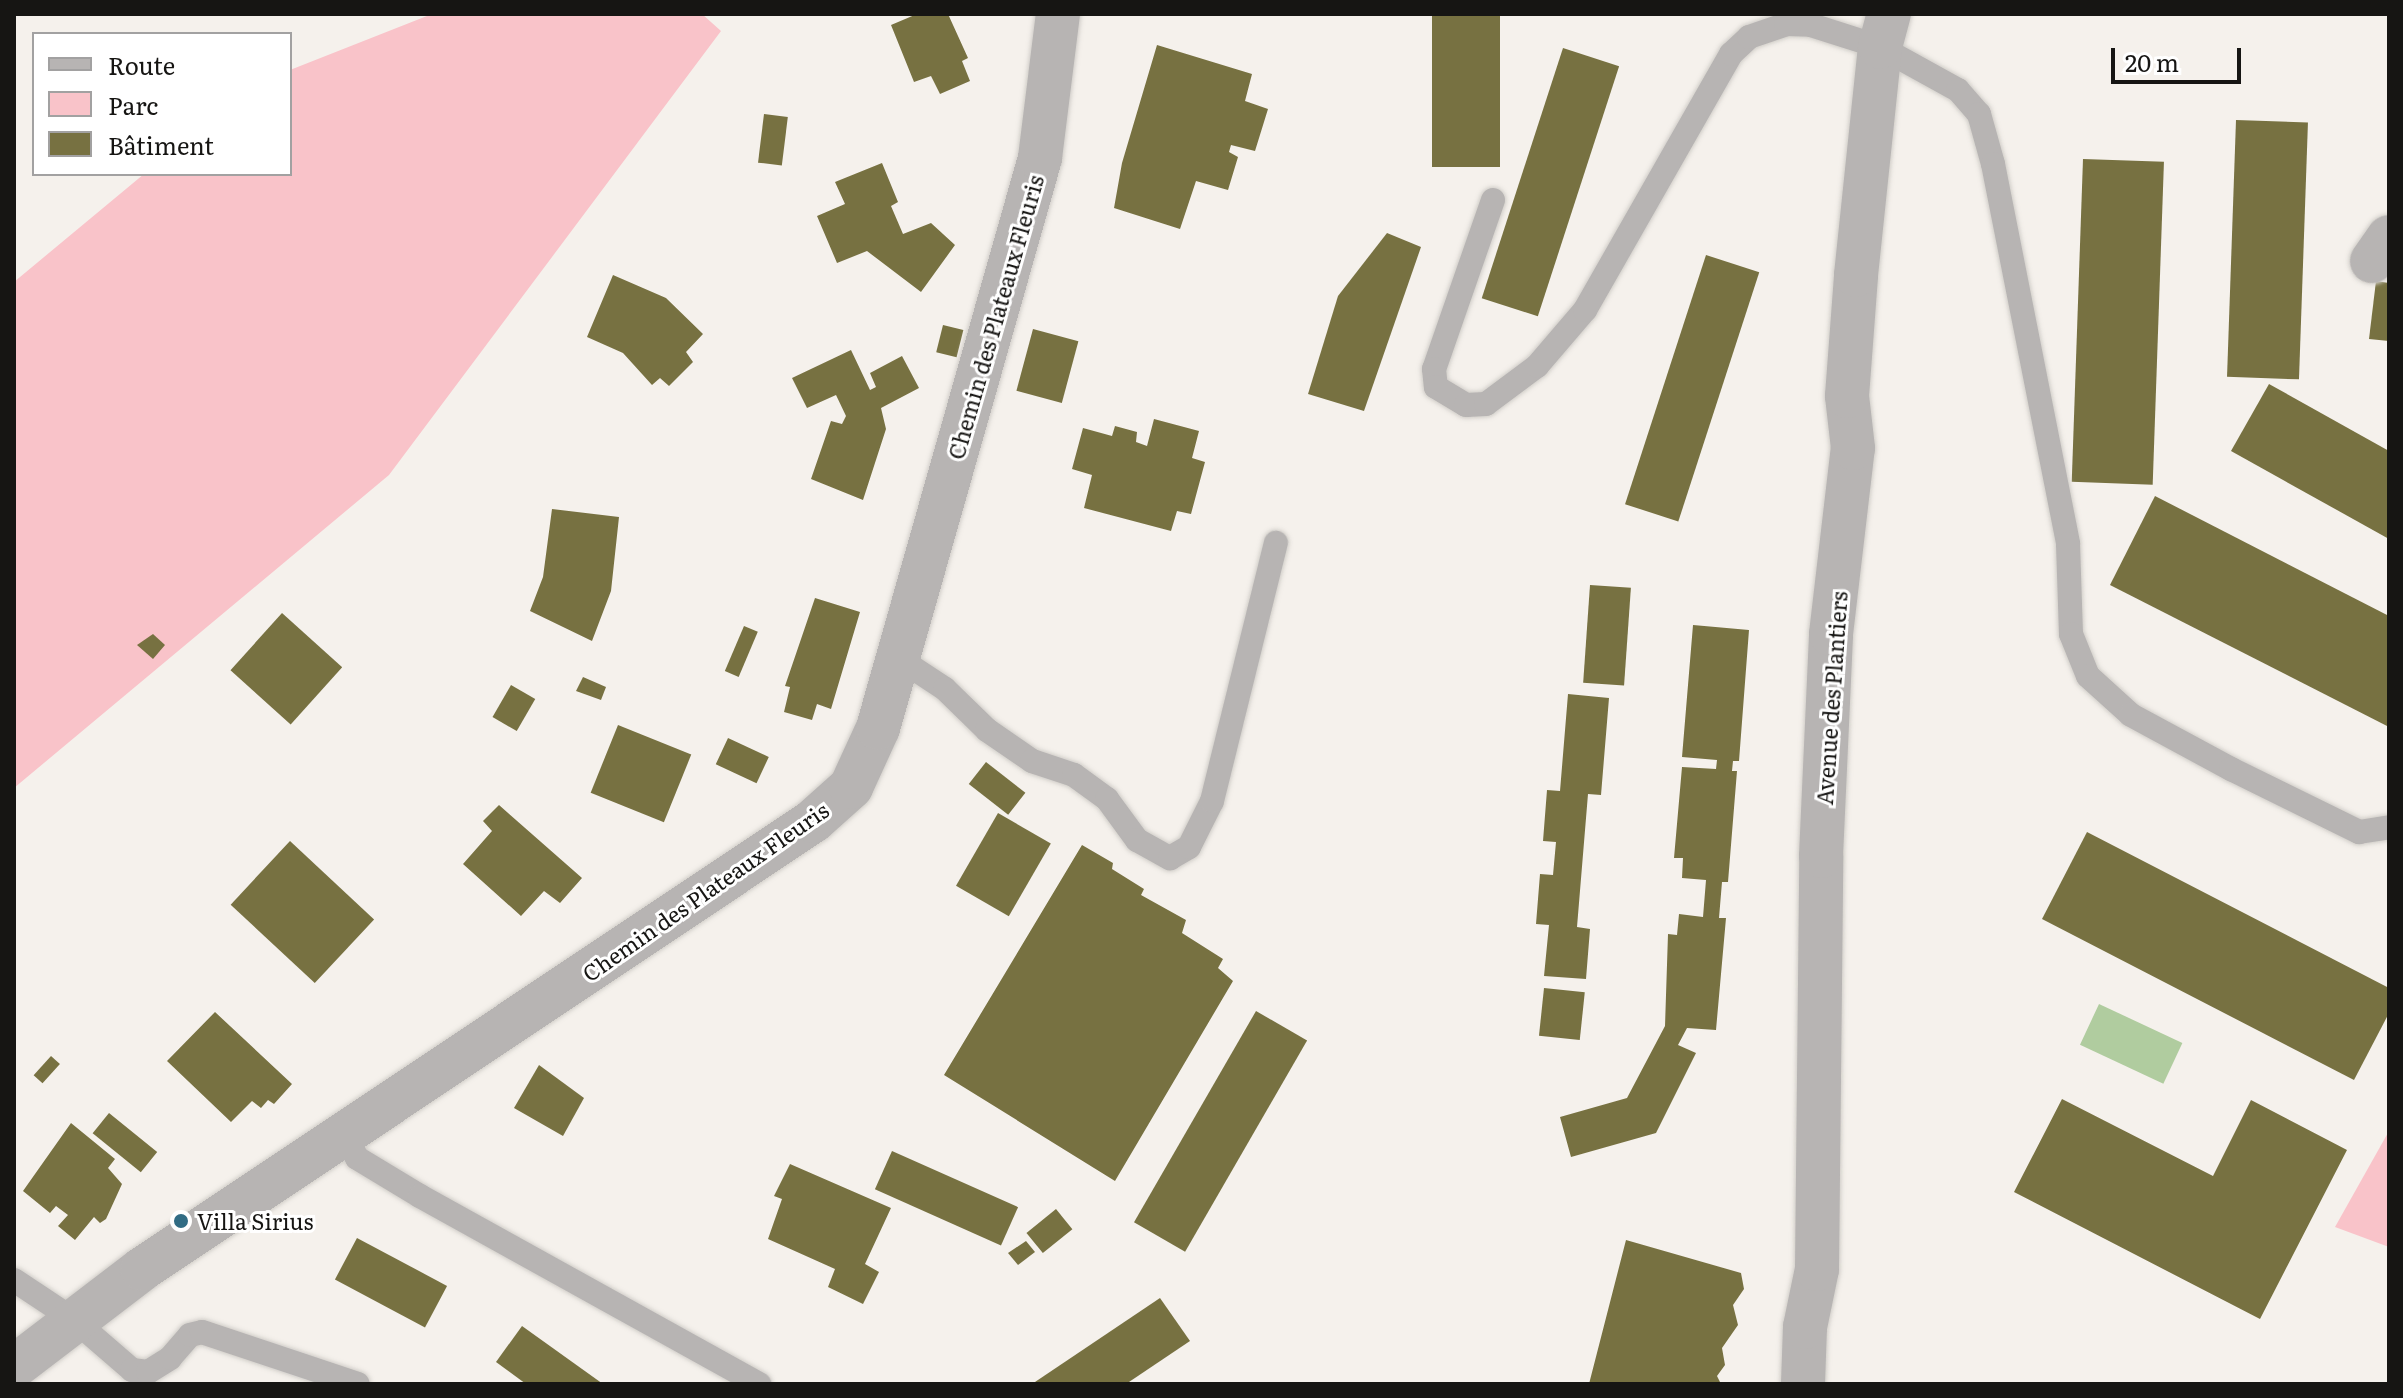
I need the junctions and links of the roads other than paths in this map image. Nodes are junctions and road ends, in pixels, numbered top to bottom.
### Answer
1 (1058, 14) edge
2 (1884, 31) edge
3 (1493, 200) dead end
4 (1276, 543) dead end
5 (898, 658) junction
6 (2389, 827) edge
7 (345, 1136) junction
8 (14, 1280) edge
9 (73, 1319) junction
10 (14, 1367) edge
11 (290, 1374) edge
12 (358, 1384) edge
13 (759, 1384) edge
14 (1803, 1384) edge

1 - 5 street, Chemin des Plateaux Fleuris
2 - 3 lane
2 - 6 lane
2 - 14 street, Avenue des Plantiers
4 - 5 lane
5 - 7 street, Chemin des Plateaux Fleuris
7 - 9 street, Chemin des Plateaux Fleuris
7 - 13 lane
8 - 9 lane
9 - 10 street, Chemin des Plateaux Fleuris
9 - 11 lane
11 - 12 lane

